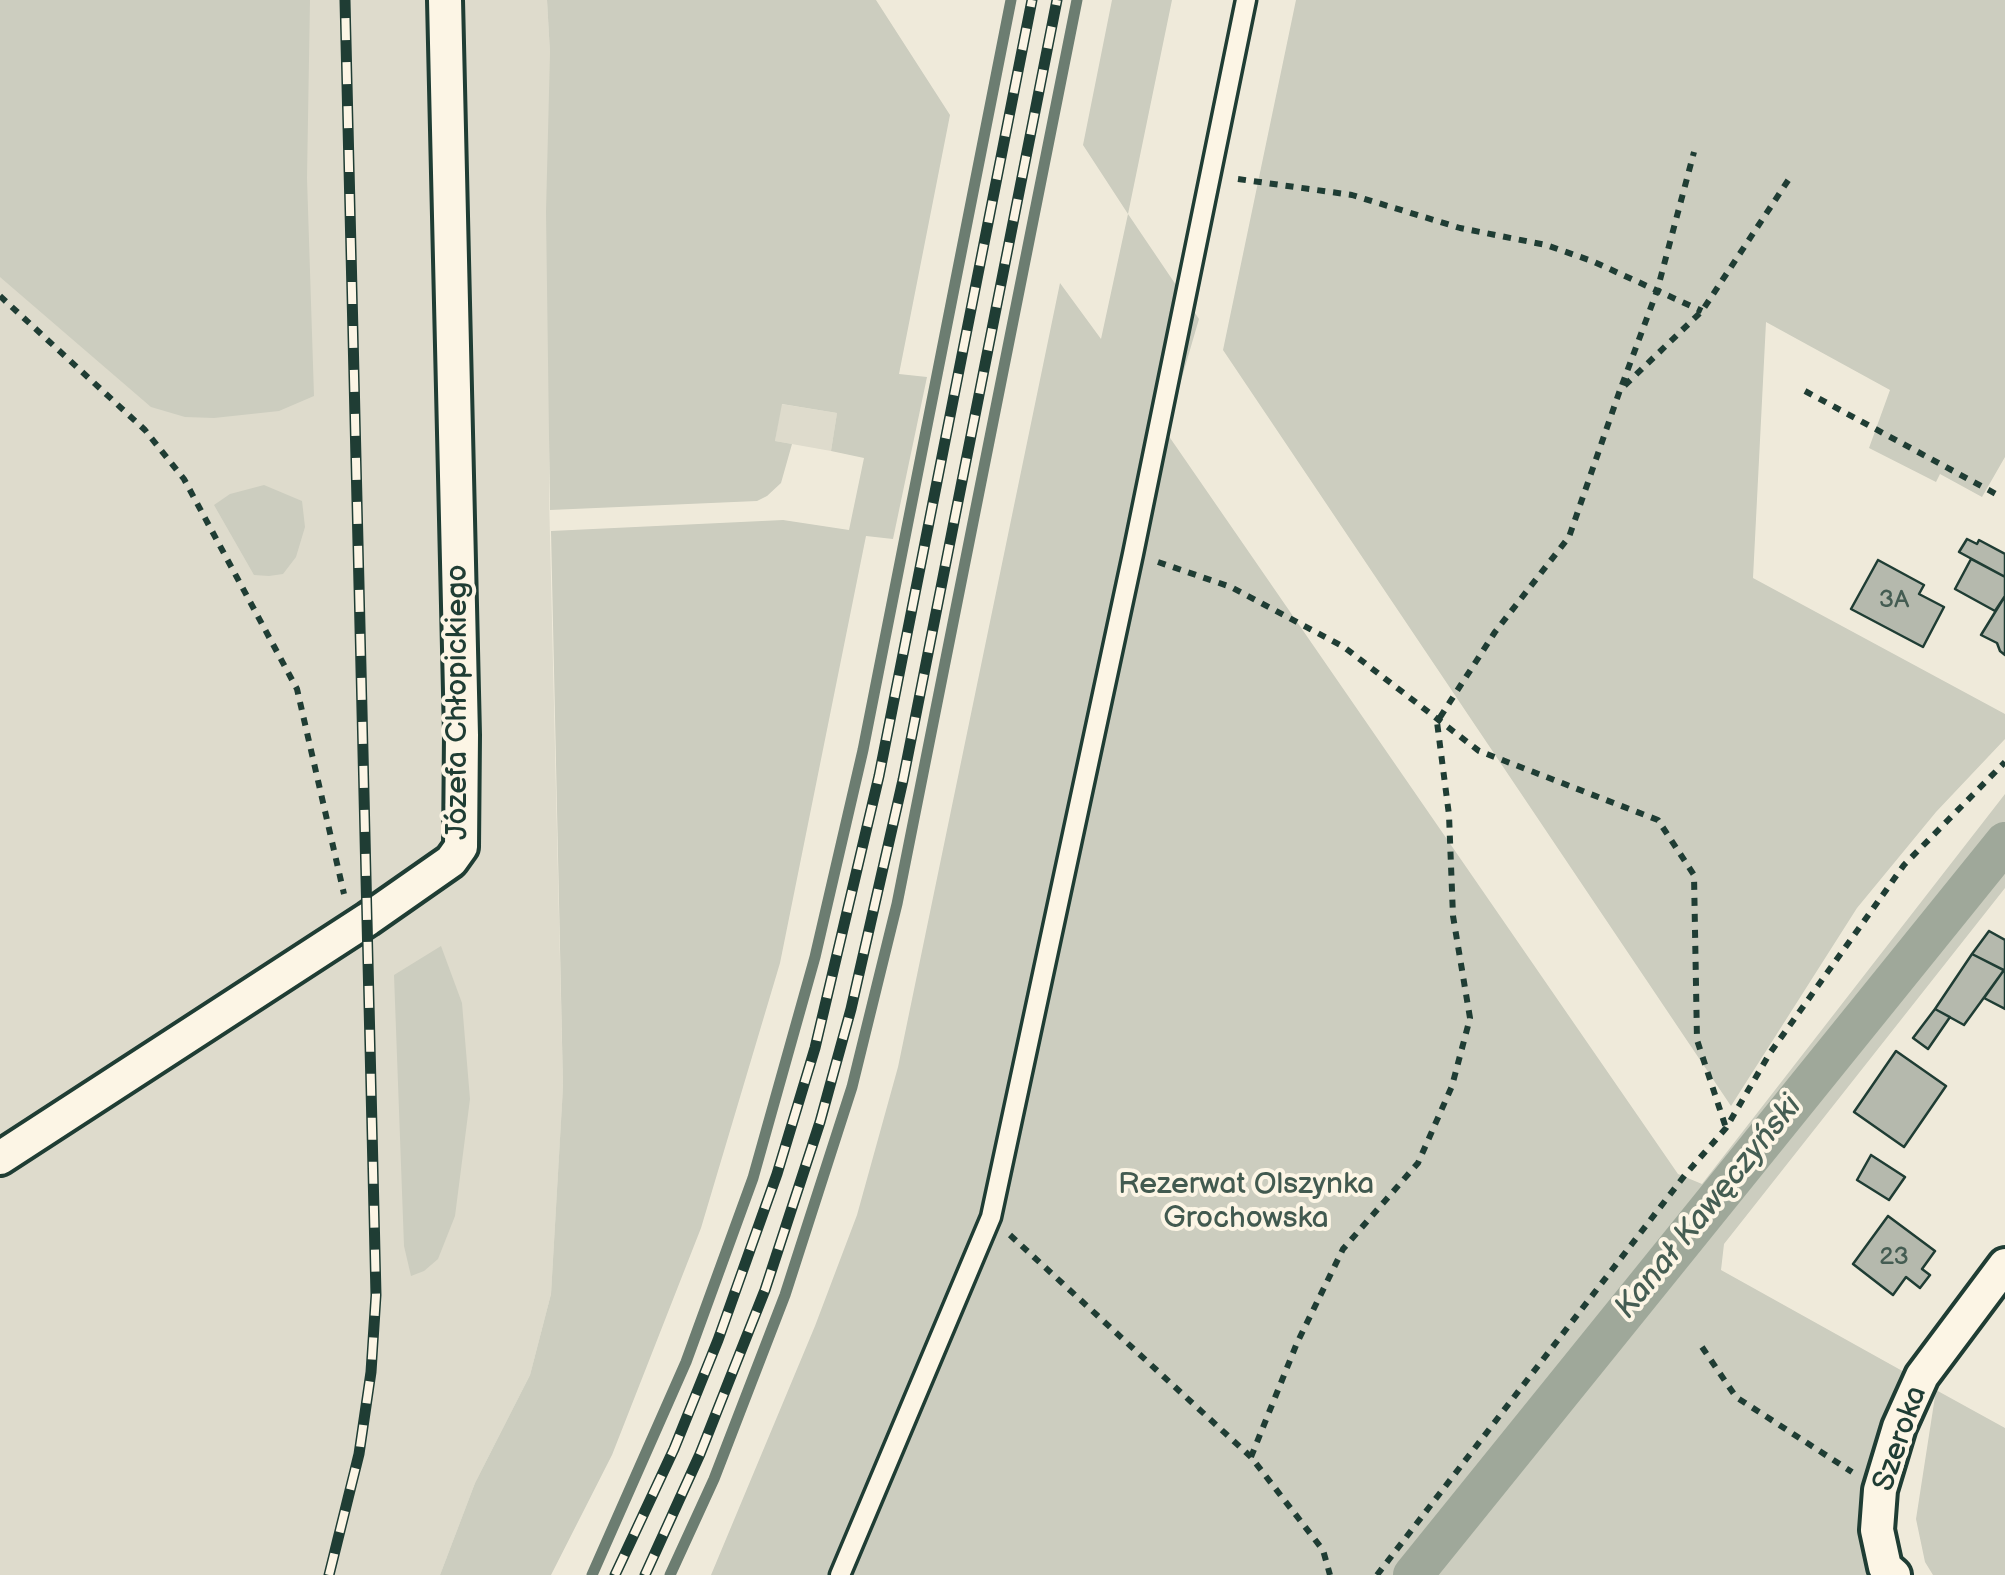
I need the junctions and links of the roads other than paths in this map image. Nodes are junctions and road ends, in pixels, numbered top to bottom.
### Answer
1 (445, 0) edge
2 (1246, 0) edge
3 (0, 1158) edge
4 (2005, 1265) edge
5 (840, 1575) edge
6 (1894, 1575) edge

1 - 3 street, Józefa Chłopickiego
2 - 5 lane
4 - 6 street, Szeroka

